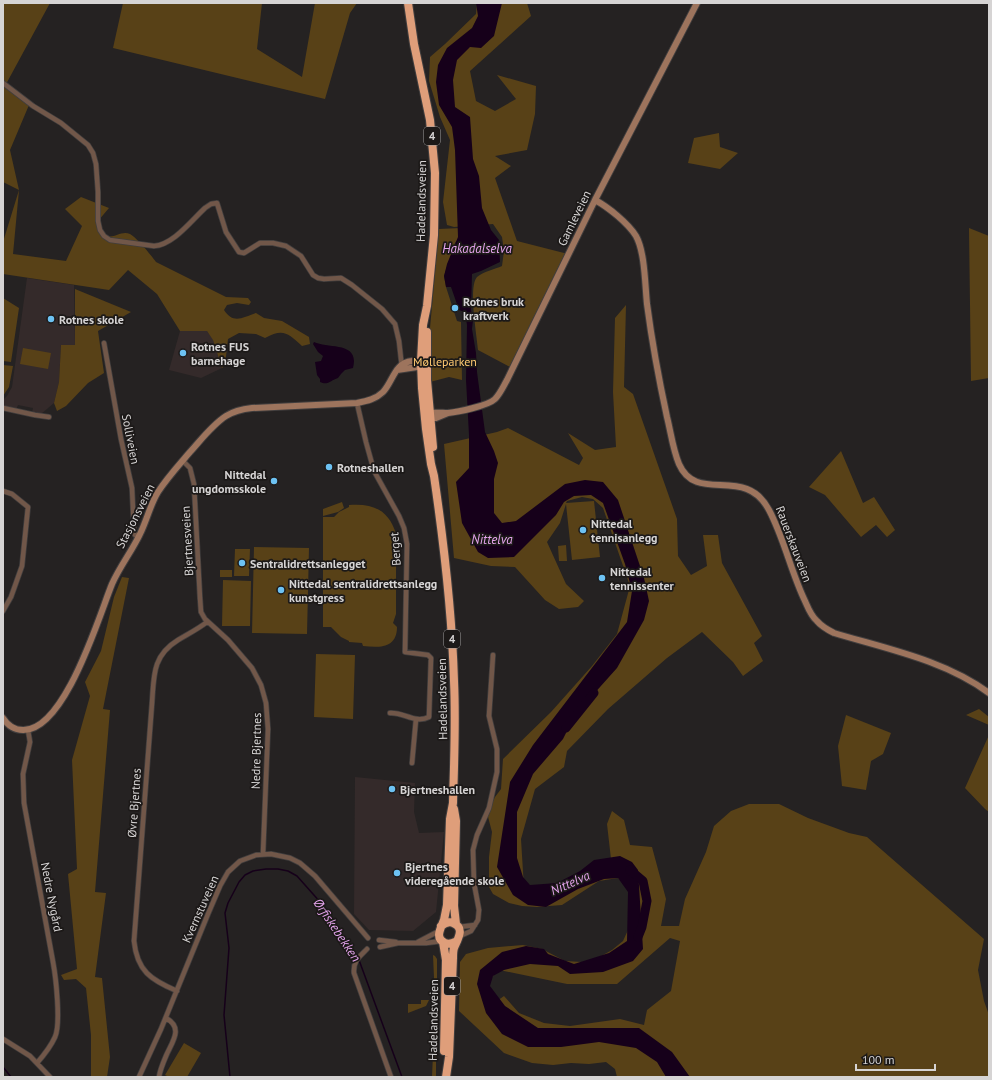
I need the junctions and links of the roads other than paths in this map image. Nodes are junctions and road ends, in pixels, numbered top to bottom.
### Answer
1 (408, 3) edge
2 (697, 3) edge
3 (3, 83) edge
4 (595, 200) junction
5 (104, 343) dead end
6 (423, 364) junction
7 (400, 368) junction
8 (357, 402) junction
9 (3, 408) edge
10 (428, 416) junction
11 (49, 417) dead end
12 (183, 461) junction
13 (3, 491) edge
14 (139, 537) junction
15 (3, 611) edge
16 (207, 622) junction
17 (493, 655) dead end
18 (989, 693) edge
19 (390, 713) dead end
20 (3, 718) edge
21 (416, 719) junction
22 (28, 730) junction
23 (412, 763) dead end
24 (453, 803) junction
25 (263, 854) junction
26 (475, 925) junction
27 (457, 926) junction
28 (440, 928) junction
29 (368, 938) dead end
30 (458, 938) junction
31 (379, 940) dead end
32 (443, 941) junction
33 (418, 942) junction
34 (398, 943) junction
35 (380, 947) dead end
36 (367, 949) dead end
37 (177, 991) junction
38 (166, 1018) junction
39 (3, 1038) edge
40 (37, 1063) junction
41 (446, 1076) edge
42 (50, 1077) edge
43 (139, 1077) edge
44 (159, 1077) edge
45 (391, 1077) edge

1 - 6 highway, Hadelandsveien / 4
2 - 4 main road, Gamleveien
3 - 7 street
4 - 10 main road, Gamleveien
4 - 18 main road, Rauerskauveien
5 - 14 street, Solliveien
6 - 7 main road
6 - 10 highway, Hadelandsveien / 4
7 - 8 main road, Stasjonsveien
8 - 12 main road, Stasjonsveien
8 - 21 street, Berget
9 - 11 street
10 - 24 highway, Hadelandsveien / 4
12 - 14 main road, Stasjonsveien
12 - 16 street, Bjertnesveien
13 - 15 street
14 - 22 main road, Stasjonsveien
16 - 25 street, Nedre Bjertnes
16 - 37 street, Øvre Bjertnes
17 - 26 street
19 - 21 street
20 - 22 main road
21 - 23 street
22 - 40 street, Nedre Nygård
24 - 27 highway, Hadelandsveien / 4
24 - 28 highway, Hadelandsveien / 4
25 - 29 street, Kvernstuveien
25 - 37 street, Kvernstuveien
26 - 27 street
26 - 30 street
27 - 28 highway
27 - 30 highway, 4
28 - 32 highway, 4
28 - 33 street
30 - 32 highway
30 - 41 highway, Hadelandsveien / 4
31 - 34 street
32 - 33 street
32 - 41 highway, Hadelandsveien / 4
33 - 34 street
34 - 35 street
36 - 45 street
37 - 38 street, Kvernstuveien
38 - 43 street, Kvernstuveien
38 - 44 street
39 - 40 street
40 - 42 street

